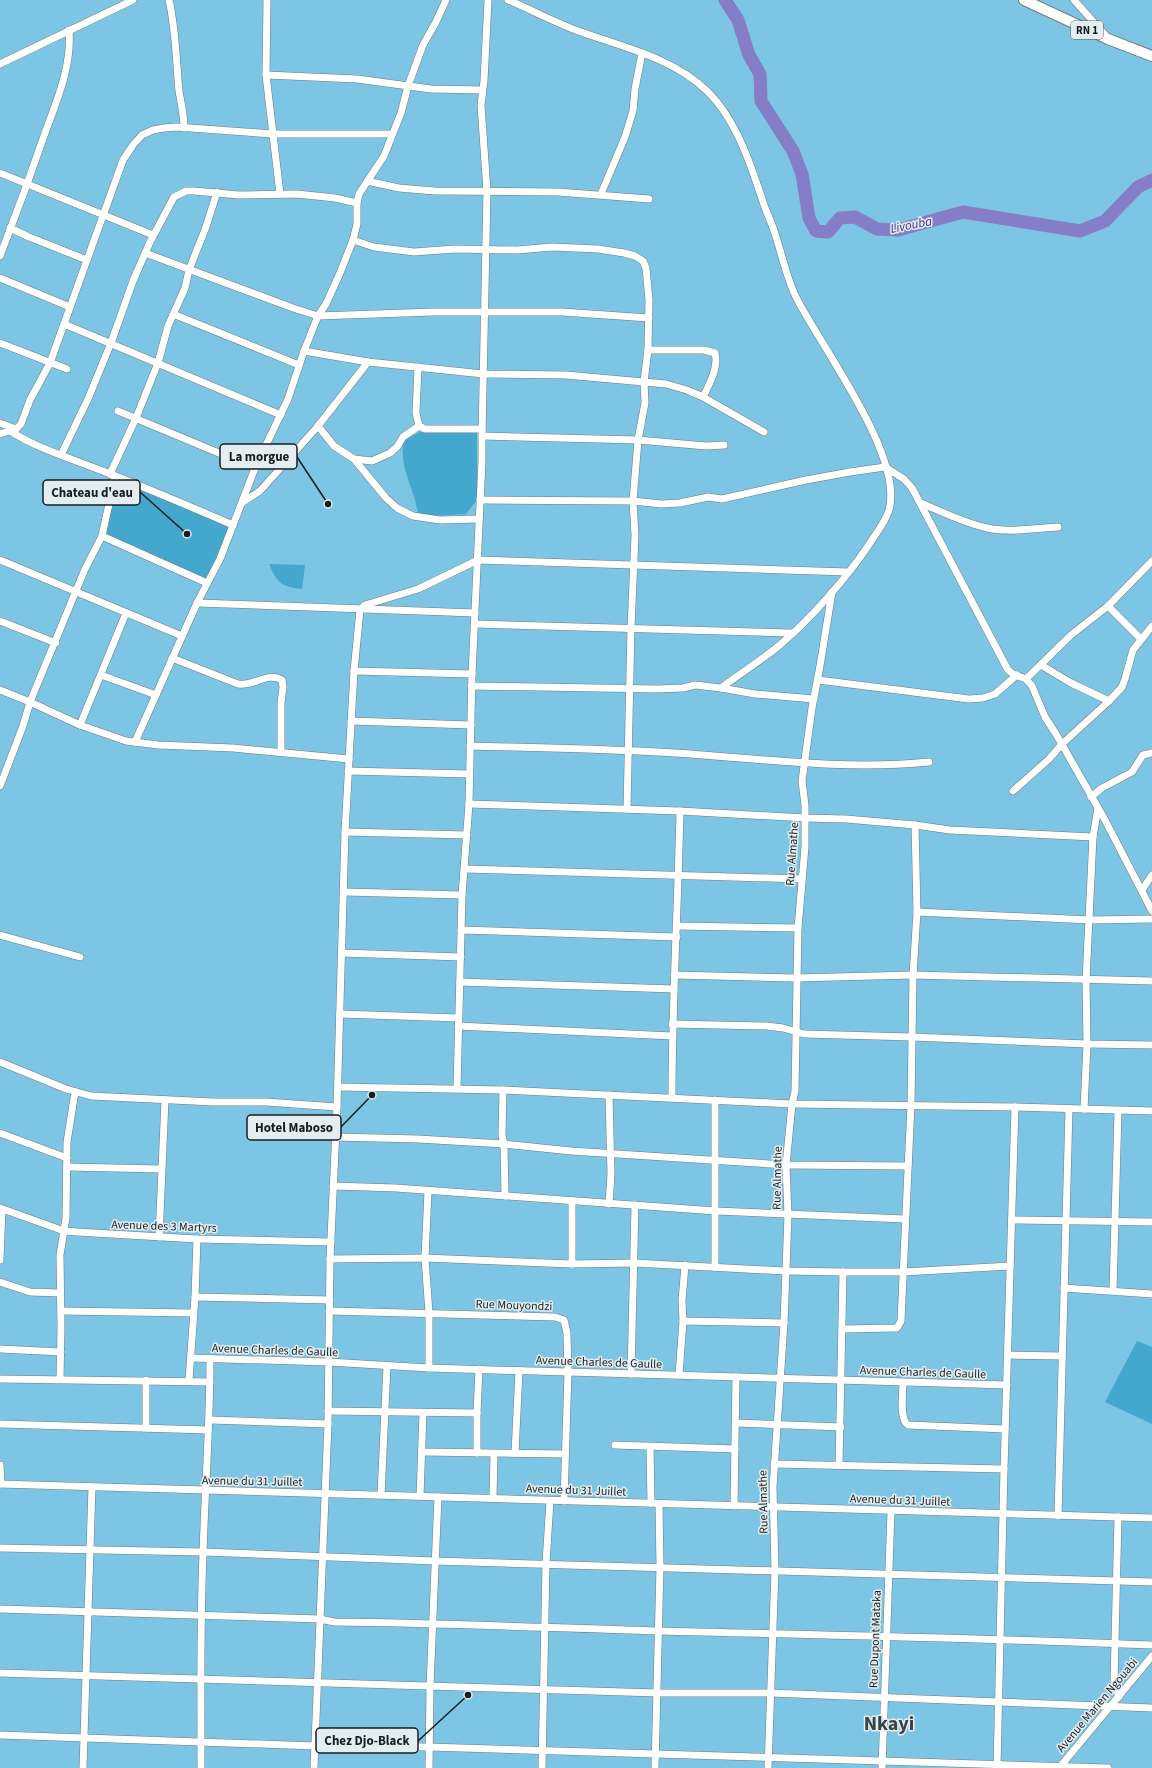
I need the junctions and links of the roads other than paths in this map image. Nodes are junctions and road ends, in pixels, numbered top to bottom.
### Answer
1 (133, 0) edge
2 (170, 0) edge
3 (267, 0) edge
4 (446, 0) edge
5 (488, 0) edge
6 (508, 0) edge
7 (1024, 0) edge
8 (1074, 0) edge
9 (69, 30) junction
10 (1108, 39) junction
11 (642, 53) junction
12 (1152, 56) edge
13 (0, 64) edge
14 (266, 75) junction
15 (408, 86) junction
16 (482, 90) junction
17 (184, 128) junction
18 (273, 134) junction
19 (392, 134) junction
20 (0, 173) edge
21 (367, 181) junction
22 (28, 184) junction
23 (487, 191) junction
24 (217, 192) junction
25 (280, 194) junction
26 (601, 194) junction
27 (649, 199) dead end
28 (357, 203) junction
29 (104, 214) junction
30 (10, 228) junction
31 (152, 235) junction
32 (354, 240) junction
33 (485, 251) junction
34 (145, 253) junction
35 (0, 256) edge
36 (87, 260) junction
37 (189, 270) junction
38 (0, 278) edge
39 (70, 307) junction
40 (485, 312) junction
41 (173, 314) junction
42 (318, 316) junction
43 (649, 318) junction
44 (64, 324) junction
45 (0, 343) edge
46 (111, 343) junction
47 (648, 350) junction
48 (304, 351) junction
49 (368, 362) junction
50 (50, 363) junction
51 (158, 363) junction
52 (299, 365) junction
53 (418, 367) junction
54 (67, 369) dead end
55 (483, 374) junction
56 (644, 382) junction
57 (703, 397) junction
58 (118, 411) dead end
59 (281, 415) junction
60 (136, 418) junction
61 (0, 423) edge
62 (318, 426) junction
63 (419, 426) junction
64 (13, 430) junction
65 (482, 432) junction
66 (764, 432) dead end
67 (0, 434) edge
68 (638, 440) junction
69 (724, 445) dead end
70 (61, 455) junction
71 (354, 459) junction
72 (255, 468) junction
73 (885, 468) junction
74 (112, 475) junction
75 (480, 500) junction
76 (633, 501) junction
77 (242, 502) junction
78 (920, 503) junction
79 (479, 520) junction
80 (233, 525) junction
81 (1058, 527) dead end
82 (102, 536) junction
83 (0, 560) edge
84 (478, 560) junction
85 (1152, 561) edge
86 (634, 564) junction
87 (848, 572) junction
88 (207, 583) junction
89 (76, 592) junction
90 (832, 592) junction
91 (197, 603) junction
92 (1108, 606) junction
93 (360, 610) junction
94 (126, 613) junction
95 (475, 613) junction
96 (0, 621) edge
97 (475, 624) junction
98 (1152, 626) edge
99 (631, 628) junction
100 (792, 633) junction
101 (182, 636) junction
102 (1141, 639) junction
103 (56, 643) junction
104 (172, 658) junction
105 (1041, 665) junction
106 (354, 671) junction
107 (472, 674) junction
108 (101, 675) junction
109 (1017, 675) junction
110 (1026, 679) junction
111 (818, 680) junction
112 (471, 686) junction
113 (629, 688) junction
114 (721, 688) junction
115 (0, 690) edge
116 (156, 695) junction
117 (814, 699) junction
118 (1108, 701) junction
119 (30, 702) junction
120 (351, 722) junction
121 (80, 725) junction
122 (471, 725) junction
123 (135, 742) junction
124 (1062, 744) junction
125 (470, 746) junction
126 (629, 751) junction
127 (281, 752) junction
128 (1152, 753) edge
129 (349, 759) junction
130 (929, 762) dead end
131 (803, 763) junction
132 (348, 771) junction
133 (469, 774) junction
134 (0, 786) edge
135 (1013, 791) dead end
136 (1091, 796) junction
137 (469, 804) junction
138 (1098, 808) junction
139 (627, 809) junction
140 (680, 811) junction
141 (805, 818) junction
142 (915, 825) junction
143 (345, 832) junction
144 (467, 835) junction
145 (1093, 837) junction
146 (465, 869) junction
147 (1152, 875) edge
148 (678, 876) junction
149 (801, 879) junction
150 (1142, 890) junction
151 (345, 892) junction
152 (462, 895) junction
153 (1152, 911) edge
154 (917, 912) junction
155 (1152, 919) edge
156 (1090, 920) junction
157 (677, 926) junction
158 (798, 928) junction
159 (461, 930) junction
160 (0, 935) edge
161 (677, 937) junction
162 (342, 953) junction
163 (80, 957) dead end
164 (461, 957) junction
165 (674, 975) junction
166 (913, 975) junction
167 (796, 978) junction
168 (1086, 980) junction
169 (1152, 981) edge
170 (460, 982) junction
171 (674, 989) junction
172 (340, 1014) junction
173 (458, 1018) junction
174 (672, 1024) junction
175 (458, 1026) junction
176 (796, 1032) junction
177 (672, 1036) junction
178 (912, 1037) junction
179 (1087, 1044) junction
180 (1152, 1045) edge
181 (0, 1062) edge
182 (338, 1087) junction
183 (457, 1088) junction
184 (503, 1090) junction
185 (75, 1092) junction
186 (609, 1095) junction
187 (672, 1097) junction
188 (165, 1100) junction
189 (715, 1100) junction
190 (792, 1104) junction
191 (911, 1105) junction
192 (337, 1107) junction
193 (1015, 1107) junction
194 (1084, 1108) junction
195 (1069, 1109) junction
196 (1118, 1111) junction
197 (1152, 1111) edge
198 (0, 1133) edge
199 (335, 1137) junction
200 (504, 1144) junction
201 (611, 1153) junction
202 (67, 1158) junction
203 (714, 1159) junction
204 (786, 1165) junction
205 (908, 1166) junction
206 (67, 1167) junction
207 (161, 1169) junction
208 (333, 1186) junction
209 (428, 1191) junction
210 (505, 1196) junction
211 (572, 1201) junction
212 (609, 1204) junction
213 (635, 1205) junction
214 (1, 1209) edge
215 (716, 1211) junction
216 (788, 1215) junction
217 (905, 1219) junction
218 (1012, 1220) junction
219 (1066, 1220) junction
220 (1116, 1222) junction
221 (1152, 1222) edge
222 (64, 1231) junction
223 (159, 1237) junction
224 (197, 1239) junction
225 (331, 1242) junction
226 (425, 1258) junction
227 (330, 1259) junction
228 (0, 1260) edge
229 (634, 1263) junction
230 (572, 1264) junction
231 (685, 1266) junction
232 (1010, 1266) junction
233 (715, 1267) junction
234 (785, 1271) junction
235 (843, 1272) junction
236 (904, 1272) junction
237 (0, 1282) edge
238 (1064, 1288) junction
239 (1113, 1290) junction
240 (60, 1293) junction
241 (1152, 1294) edge
242 (195, 1297) junction
243 (330, 1300) junction
244 (61, 1311) junction
245 (329, 1311) junction
246 (193, 1313) junction
247 (429, 1313) junction
248 (683, 1321) junction
249 (784, 1323) junction
250 (842, 1329) junction
251 (0, 1349) edge
252 (61, 1352) junction
253 (1007, 1355) junction
254 (1062, 1356) junction
255 (191, 1358) junction
256 (210, 1360) junction
257 (329, 1362) junction
258 (387, 1366) junction
259 (429, 1368) junction
260 (480, 1369) junction
261 (519, 1371) junction
262 (568, 1372) junction
263 (631, 1374) junction
264 (679, 1375) junction
265 (736, 1377) junction
266 (0, 1379) edge
267 (60, 1379) junction
268 (781, 1379) junction
269 (146, 1380) junction
270 (189, 1380) junction
271 (842, 1380) junction
272 (210, 1382) junction
273 (903, 1383) junction
274 (1006, 1385) junction
275 (328, 1411) junction
276 (385, 1411) junction
277 (423, 1413) junction
278 (477, 1413) junction
279 (210, 1420) junction
280 (736, 1423) junction
281 (778, 1423) junction
282 (0, 1424) edge
283 (328, 1424) junction
284 (841, 1427) junction
285 (146, 1428) junction
286 (208, 1430) junction
287 (1005, 1430) junction
288 (616, 1445) dead end
289 (650, 1447) junction
290 (735, 1449) junction
291 (422, 1452) junction
292 (477, 1453) junction
293 (515, 1453) junction
294 (494, 1454) junction
295 (565, 1454) junction
296 (774, 1464) junction
297 (0, 1465) edge
298 (839, 1465) junction
299 (1004, 1469) junction
300 (0, 1484) edge
301 (92, 1487) junction
302 (206, 1491) junction
303 (325, 1493) junction
304 (382, 1495) junction
305 (420, 1496) junction
306 (438, 1497) junction
307 (493, 1498) junction
308 (550, 1501) junction
309 (564, 1501) junction
310 (651, 1503) junction
311 (659, 1504) junction
312 (734, 1506) junction
313 (774, 1507) junction
314 (891, 1511) junction
315 (1003, 1514) junction
316 (1058, 1516) junction
317 (1118, 1517) junction
318 (1152, 1518) edge
319 (0, 1548) edge
320 (90, 1550) junction
321 (203, 1552) junction
322 (323, 1557) junction
323 (435, 1561) junction
324 (546, 1563) junction
325 (660, 1567) junction
326 (775, 1570) junction
327 (889, 1574) junction
328 (1002, 1579) junction
329 (1117, 1581) junction
330 (1152, 1582) edge
331 (0, 1609) edge
332 (88, 1611) junction
333 (201, 1615) junction
334 (320, 1619) junction
335 (433, 1622) junction
336 (545, 1627) junction
337 (659, 1631) junction
338 (773, 1632) junction
339 (885, 1637) junction
340 (1000, 1639) junction
341 (1114, 1643) junction
342 (1152, 1645) edge
343 (1152, 1656) edge
344 (0, 1673) edge
345 (86, 1675) junction
346 (201, 1678) junction
347 (318, 1683) junction
348 (430, 1686) junction
349 (543, 1689) junction
350 (658, 1693) junction
351 (770, 1694) junction
352 (1119, 1697) junction
353 (884, 1699) junction
354 (998, 1702) junction
355 (1111, 1707) junction
356 (1152, 1708) edge
357 (0, 1735) edge
358 (84, 1737) junction
359 (201, 1741) junction
360 (315, 1746) junction
361 (429, 1746) junction
362 (543, 1751) junction
363 (656, 1754) junction
364 (768, 1758) junction
365 (882, 1765) edge
366 (997, 1766) edge
367 (83, 1768) edge
368 (201, 1768) edge
369 (314, 1768) edge
370 (429, 1768) edge
371 (542, 1768) edge
372 (655, 1768) edge
373 (768, 1768) edge
374 (1060, 1768) edge
375 (1108, 1768) edge

1 - 9 street
2 - 17 street
3 - 14 street
4 - 15 street
5 - 16 street
6 - 11 street
7 - 10 highway, RN 1
8 - 10 street
9 - 13 street
9 - 22 street
10 - 12 highway, RN 1
11 - 26 street
11 - 73 street
14 - 15 street
14 - 18 street
15 - 16 street
15 - 19 street
16 - 23 street
17 - 18 street
17 - 29 street
18 - 19 street
18 - 25 street
19 - 21 street
20 - 22 street
21 - 23 street
21 - 28 street
22 - 29 street
22 - 30 street
23 - 26 street
23 - 33 street
24 - 25 street
24 - 31 street
24 - 37 street
25 - 28 street
26 - 27 street
28 - 32 street
29 - 31 street
29 - 36 street
30 - 35 street
30 - 36 street
31 - 34 street
32 - 33 street
32 - 42 street
33 - 40 street
33 - 43 street
34 - 37 street
34 - 46 street
36 - 39 street
37 - 41 street
37 - 42 street
38 - 39 street
39 - 44 street
40 - 42 street
40 - 43 street
40 - 55 street
41 - 51 street
41 - 52 street
42 - 48 street
43 - 47 street
44 - 46 street
44 - 50 street
45 - 50 street
46 - 51 street
46 - 70 street
47 - 56 street
47 - 57 street
48 - 49 street
48 - 52 street
49 - 53 street
49 - 62 street
50 - 54 street
50 - 64 street
51 - 59 street
51 - 60 street
52 - 59 street
53 - 55 street
53 - 63 street
55 - 56 street
55 - 65 street
56 - 57 street
56 - 68 street
57 - 66 street
58 - 60 street
59 - 72 street
60 - 72 street
60 - 74 street
61 - 64 street
62 - 71 street
62 - 77 street
63 - 65 street
63 - 71 street
64 - 67 street
64 - 70 street
65 - 68 street
65 - 75 street
68 - 69 street
68 - 76 street
70 - 74 street
71 - 79 street
72 - 77 street
73 - 76 street
73 - 78 street
73 - 87 street
74 - 80 street
74 - 82 street
75 - 76 street
75 - 79 street
76 - 86 street
77 - 80 street
78 - 81 street
78 - 109 street
79 - 84 street
80 - 88 street
82 - 88 street
82 - 89 street
83 - 89 street
84 - 86 street
84 - 93 street
84 - 95 street
85 - 92 street
86 - 87 street
86 - 99 street
87 - 90 street
88 - 91 street
89 - 94 street
89 - 103 street
90 - 100 street
90 - 111 street, Rue Almathe
91 - 93 street
91 - 101 street
92 - 102 street
92 - 105 street
93 - 95 street
93 - 106 street
94 - 101 street
94 - 108 street
95 - 97 street
96 - 103 street
97 - 99 street
97 - 107 street
98 - 102 street
99 - 100 street
99 - 113 street
100 - 114 street
101 - 104 street
102 - 118 street
103 - 119 street
104 - 116 street
104 - 127 street
105 - 110 street
105 - 118 street
106 - 107 street
106 - 120 street
107 - 112 street
108 - 116 street
108 - 121 street
109 - 110 street
109 - 111 street
110 - 124 street
111 - 117 street, Rue Almathe
112 - 113 street
112 - 122 street
113 - 114 street
113 - 126 street
114 - 117 street
115 - 119 street
116 - 123 street
117 - 131 street, Rue Almathe
118 - 124 street
119 - 121 street
119 - 134 street
120 - 122 street
120 - 129 street
121 - 123 street
122 - 125 street
123 - 127 street
124 - 135 street
124 - 136 street
125 - 126 street
125 - 133 street
126 - 131 street
126 - 139 street
127 - 129 street
128 - 136 street
129 - 132 street
130 - 131 street
131 - 141 street, Rue Almathe
132 - 133 street
132 - 143 street
133 - 137 street
136 - 138 street
137 - 139 street
137 - 144 street
138 - 145 street
138 - 150 street
139 - 140 street
140 - 141 street
140 - 148 street
141 - 142 street
141 - 149 street, Rue Almathe
142 - 145 street
142 - 154 street
143 - 144 street
143 - 151 street
144 - 146 street
145 - 156 street
146 - 148 street
146 - 152 street
147 - 150 street
148 - 149 street
148 - 157 street
149 - 158 street, Rue Almathe
150 - 153 street
151 - 152 street
151 - 162 street
152 - 159 street
154 - 156 street
154 - 166 street
155 - 156 street
156 - 168 street
157 - 158 street
157 - 161 street
158 - 167 street, Rue Almathe
159 - 161 street
159 - 164 street
160 - 163 street
161 - 165 street
162 - 164 street
162 - 172 street
164 - 170 street
165 - 167 street
165 - 171 street
166 - 167 street
166 - 168 street
166 - 178 street
167 - 176 street, Rue Almathe
168 - 169 street
168 - 179 street
170 - 171 street
170 - 173 street
171 - 174 street
172 - 173 street
172 - 182 street
173 - 175 street
174 - 176 street
174 - 177 street
175 - 177 street
175 - 183 street
176 - 178 street
176 - 190 street, Rue Almathe
177 - 187 street
178 - 179 street
178 - 191 street
179 - 180 street
179 - 194 street
181 - 185 street
182 - 183 street
182 - 192 street
183 - 184 street
184 - 186 street
184 - 200 street
185 - 188 street
185 - 202 street
186 - 187 street
186 - 201 street
187 - 189 street
188 - 192 street
188 - 207 street
189 - 190 street
189 - 203 street
190 - 191 street
190 - 204 street, Rue Almathe
191 - 193 street
191 - 205 street
192 - 199 street
193 - 195 street
193 - 218 street
194 - 195 street
194 - 196 street
195 - 219 street
196 - 197 street
196 - 220 street
198 - 202 street
199 - 200 street
199 - 208 street
200 - 201 street
200 - 210 street
201 - 203 street
201 - 212 street
202 - 206 street
203 - 204 street
203 - 215 street
204 - 205 street
204 - 216 street, Rue Almathe
205 - 217 street
206 - 207 street
206 - 222 street
207 - 223 street
208 - 209 street
208 - 225 street
209 - 210 street
209 - 226 street
210 - 211 street
211 - 212 street
211 - 230 street
212 - 213 street
213 - 215 street
213 - 229 street
214 - 222 street, Avenue des 3 Martyrs
214 - 228 street
215 - 216 street
215 - 233 street
216 - 217 street
216 - 234 street, Rue Almathe
217 - 236 street
218 - 219 street
218 - 232 street
219 - 220 street
219 - 238 street
220 - 221 street
220 - 239 street
222 - 223 street, Avenue des 3 Martyrs
222 - 240 street
223 - 224 street, Avenue des 3 Martyrs
224 - 225 street, Avenue des 3 Martyrs
224 - 242 street
225 - 227 street
226 - 227 street
226 - 230 street
226 - 247 street
227 - 243 street
229 - 230 street
229 - 231 street
229 - 263 street
231 - 233 street
231 - 248 street
232 - 236 street
232 - 253 street
233 - 234 street
234 - 235 street
234 - 249 street, Rue Almathe
235 - 236 street
235 - 250 street
236 - 250 street
237 - 240 street
238 - 239 street
238 - 254 street
239 - 241 street
240 - 244 street
242 - 243 street
242 - 246 street
243 - 245 street
244 - 246 street
244 - 252 street
245 - 247 street, Rue Mouyondzi
245 - 257 street
246 - 255 street
247 - 259 street
247 - 262 street, Rue Mouyondzi
248 - 249 street
248 - 264 street
249 - 268 street, Rue Almathe
250 - 271 street
251 - 252 street
252 - 267 street
253 - 254 street
253 - 274 street
254 - 316 street
255 - 256 street, Avenue Charles de Gaulle
255 - 270 street
256 - 257 street, Avenue Charles de Gaulle
256 - 272 street
257 - 258 street, Avenue Charles de Gaulle
257 - 275 street
258 - 259 street, Avenue Charles de Gaulle
258 - 276 street
259 - 260 street, Avenue Charles de Gaulle
260 - 261 street, Avenue Charles de Gaulle
260 - 278 street
261 - 262 street, Avenue Charles de Gaulle
261 - 293 street
262 - 263 street, Avenue Charles de Gaulle
262 - 295 street, Rue Mouyondzi
263 - 264 street, Avenue Charles de Gaulle
264 - 265 street, Avenue Charles de Gaulle
265 - 268 street, Avenue Charles de Gaulle
265 - 280 street
266 - 267 street
267 - 269 street
268 - 271 street, Avenue Charles de Gaulle
268 - 281 street, Rue Almathe
269 - 270 street
269 - 285 street
270 - 272 street
271 - 273 street, Avenue Charles de Gaulle
271 - 284 street
272 - 279 street
273 - 274 street, Avenue Charles de Gaulle
273 - 287 street
274 - 287 street
275 - 276 street
275 - 283 street
276 - 277 street
276 - 304 street
277 - 278 street
277 - 291 street
278 - 292 street
279 - 283 street
279 - 286 street
280 - 281 street
280 - 290 street
281 - 284 street
281 - 296 street, Rue Almathe
282 - 285 street
283 - 303 street
284 - 298 street
285 - 286 street
286 - 302 street
287 - 299 street
288 - 289 street
289 - 290 street
289 - 310 street
290 - 312 street
291 - 292 street
291 - 305 street
292 - 294 street
293 - 294 street
293 - 295 street
294 - 307 street
295 - 309 street, Rue Mouyondzi
296 - 298 street
296 - 313 street, Rue Almathe
297 - 300 street
298 - 299 street
299 - 315 street
300 - 301 street, Avenue du 31 Juillet
301 - 302 street, Avenue du 31 Juillet
301 - 320 street
302 - 303 street, Avenue du 31 Juillet
302 - 321 street
303 - 304 street, Avenue du 31 Juillet
303 - 322 street
304 - 305 street, Avenue du 31 Juillet
305 - 306 street, Avenue du 31 Juillet
306 - 307 street, Avenue du 31 Juillet
306 - 323 street
307 - 308 street, Avenue du 31 Juillet
308 - 309 street, Avenue du 31 Juillet
308 - 324 street
309 - 310 street, Avenue du 31 Juillet
310 - 311 street, Avenue du 31 Juillet
311 - 312 street, Avenue du 31 Juillet
311 - 325 street
312 - 313 street, Avenue du 31 Juillet
313 - 314 street, Avenue du 31 Juillet
313 - 326 street, Rue Almathe
314 - 315 street, Avenue du 31 Juillet
314 - 327 street, Rue Dupont Mataka
315 - 316 street, Avenue du 31 Juillet
315 - 328 street
316 - 317 street, Avenue du 31 Juillet
317 - 318 street, Avenue du 31 Juillet
317 - 329 street
319 - 320 street
320 - 321 street
320 - 332 street
321 - 322 street
321 - 333 street
322 - 323 street
322 - 334 street
323 - 324 street
323 - 335 street
324 - 325 street
324 - 336 street
325 - 326 street
325 - 337 street
326 - 327 street
326 - 338 street, Rue Almathe
327 - 328 street
327 - 339 street, Rue Dupont Mataka
328 - 329 street
328 - 340 street
329 - 330 street
329 - 341 street
331 - 332 street
332 - 333 street
332 - 345 street
333 - 334 street
333 - 346 street
334 - 335 street
334 - 347 street
335 - 336 street
335 - 348 street
336 - 337 street
336 - 349 street
337 - 338 street
337 - 350 street
338 - 339 street
338 - 351 street, Rue Almathe
339 - 340 street
339 - 353 street, Rue Dupont Mataka
340 - 341 street
340 - 354 street
341 - 342 street
341 - 352 street
343 - 352 street, Avenue Marien Ngouabi
344 - 345 street
345 - 346 street
345 - 358 street
346 - 347 street
346 - 359 street
347 - 348 street
347 - 360 street
348 - 349 street
348 - 361 street
349 - 350 street
349 - 362 street
350 - 351 street
350 - 363 street
351 - 353 street
351 - 364 street, Rue Almathe
352 - 355 street, Avenue Marien Ngouabi
353 - 354 street
353 - 365 street, Rue Dupont Mataka
354 - 355 street
354 - 366 street
355 - 356 street
355 - 374 street, Avenue Marien Ngouabi
357 - 358 street
358 - 359 street
358 - 367 street
359 - 360 street
359 - 368 street
360 - 361 street
360 - 369 street
361 - 362 street
361 - 370 street
362 - 363 street
362 - 371 street
363 - 364 street
363 - 372 street
364 - 365 street
364 - 373 street, Rue Almathe
365 - 366 street
366 - 374 street
374 - 375 street

